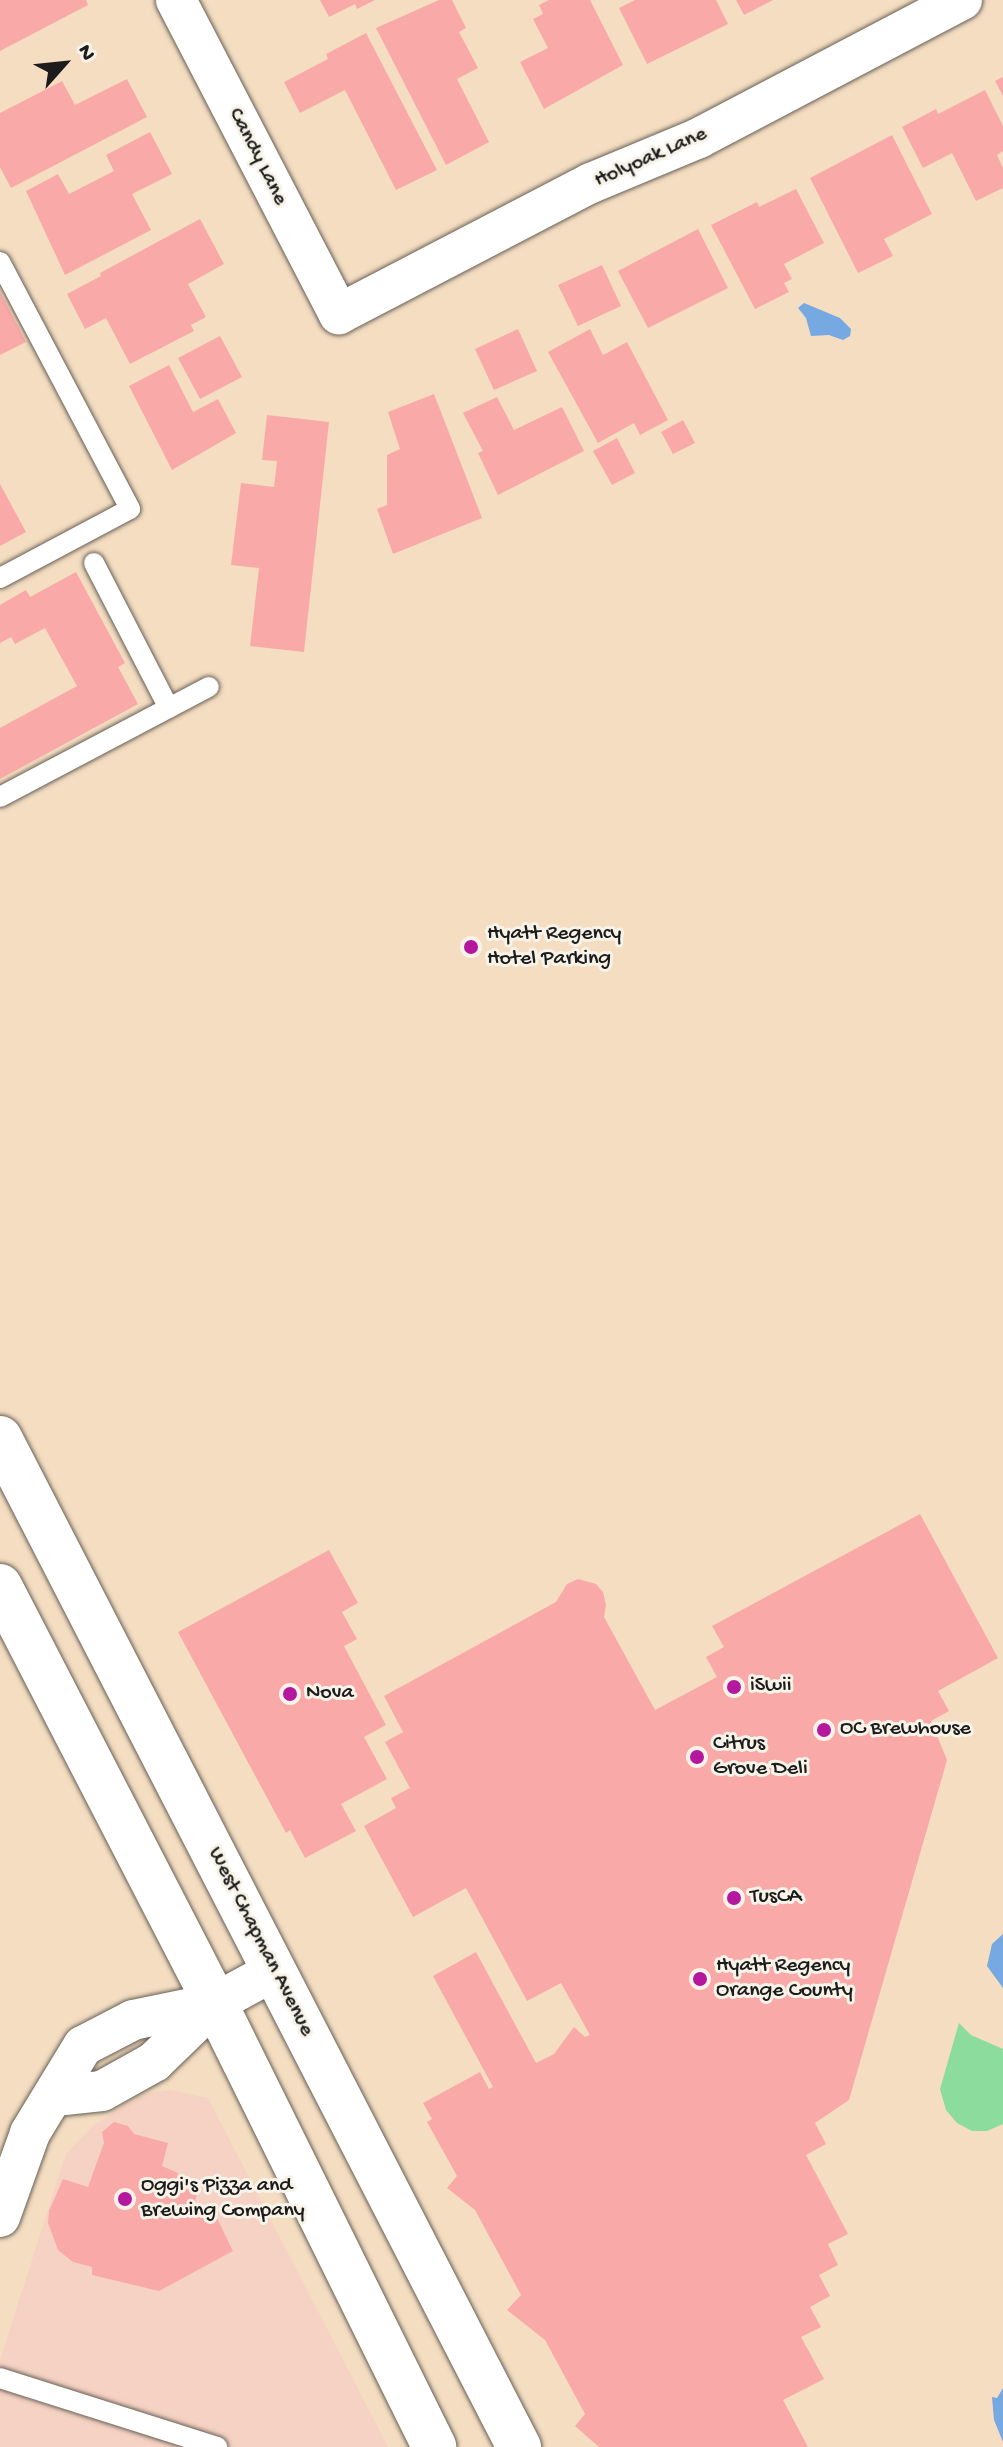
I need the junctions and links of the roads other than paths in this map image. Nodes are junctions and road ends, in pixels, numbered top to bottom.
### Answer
1 (176, 0) edge
2 (962, 0) edge
3 (0, 262) edge
4 (339, 314) joint
5 (94, 563) dead end
6 (0, 578) edge
7 (209, 687) dead end
8 (169, 708) junction
9 (0, 797) edge
10 (0, 1438) edge
11 (0, 1586) edge
12 (274, 1971) junction
13 (215, 2003) junction
14 (0, 2217) edge
15 (0, 2378) edge
16 (217, 2447) edge
17 (434, 2447) edge
18 (519, 2447) edge

1 - 4 street, Candy Lane
2 - 4 street, Holyoak Lane
3 - 6 lane
5 - 8 lane
7 - 8 lane
8 - 9 lane
10 - 12 main road, West Chapman Avenue
11 - 13 main road
12 - 13 street
12 - 18 main road, West Chapman Avenue
13 - 14 street
13 - 17 main road
15 - 16 lane

